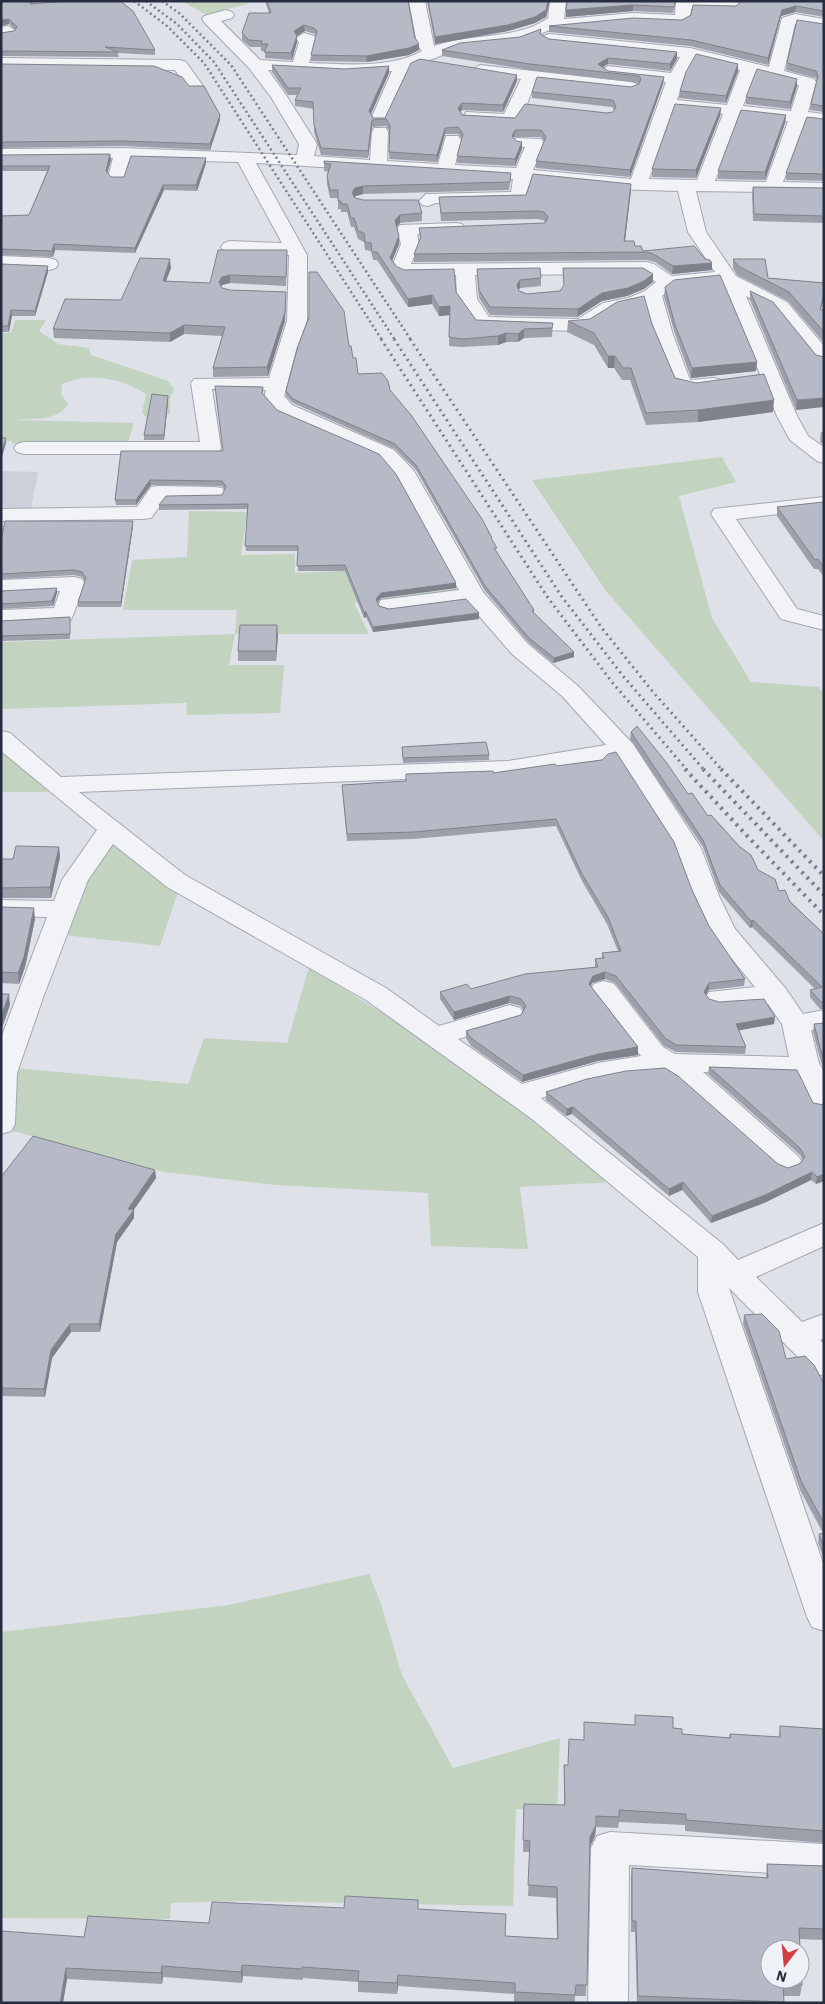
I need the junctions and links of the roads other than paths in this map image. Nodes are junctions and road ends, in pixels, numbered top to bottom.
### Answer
1 (417, 1) edge
2 (558, 1) edge
3 (684, 3) edge
4 (735, 6) edge
5 (226, 15) dead end
6 (824, 24) edge
7 (549, 26) junction
8 (520, 37) junction
9 (304, 38) edge
10 (492, 38) junction
11 (690, 53) junction
12 (425, 56) junction
13 (1, 63) edge
14 (444, 64) edge
15 (544, 64) edge
16 (403, 65) junction
17 (255, 66) junction
18 (299, 67) junction
19 (461, 67) edge
20 (749, 69) junction
21 (479, 70) junction
22 (775, 75) junction
23 (530, 77) junction
24 (676, 78) junction
25 (195, 86) edge
26 (631, 87) edge
27 (518, 104) junction
28 (667, 104) junction
29 (537, 106) edge
30 (733, 111) junction
31 (468, 116) edge
32 (798, 117) junction
33 (824, 119) edge
34 (452, 140) edge
35 (522, 142) edge
36 (123, 153) junction
37 (1, 154) edge
38 (244, 157) junction
39 (304, 160) junction
40 (378, 164) junction
41 (446, 168) junction
42 (523, 174) junction
43 (117, 177) edge
44 (638, 185) junction
45 (695, 186) junction
46 (773, 186) junction
47 (824, 188) edge
48 (409, 200) edge
49 (428, 200) junction
50 (435, 228) junction
51 (472, 228) edge
52 (230, 247) dead end
53 (296, 249) junction
54 (604, 249) edge
55 (1, 262) edge
56 (50, 264) dead end
57 (608, 268) junction
58 (465, 270) junction
59 (728, 278) junction
60 (668, 282) junction
61 (652, 295) junction
62 (824, 359) edge
63 (753, 380) junction
64 (278, 384) junction
65 (24, 448) dead end
66 (824, 458) edge
67 (214, 492) dead end
68 (824, 503) edge
69 (1, 515) edge
70 (1, 587) edge
71 (473, 595) junction
72 (389, 605) dead end
73 (1, 617) edge
74 (824, 623) edge
75 (1, 738) edge
76 (624, 749) junction
77 (55, 785) junction
78 (111, 828) junction
79 (1, 908) edge
80 (62, 909) junction
81 (604, 990) dead end
82 (1, 994) edge
83 (30, 995) junction
84 (776, 995) junction
85 (719, 998) dead end
86 (510, 1014) dead end
87 (824, 1019) edge
88 (796, 1024) junction
89 (436, 1036) junction
90 (805, 1063) junction
91 (669, 1064) junction
92 (518, 1095) junction
93 (824, 1102) edge
94 (1, 1124) edge
95 (788, 1163) dead end
96 (824, 1232) edge
97 (724, 1264) junction
98 (810, 1332) edge
99 (824, 1364) edge
100 (821, 1602) edge
101 (824, 1860) edge
102 (608, 2003) edge

1 - 12 street
2 - 7 street
3 - 4 street
3 - 7 street
5 - 17 street
6 - 22 street
7 - 8 street
8 - 10 street
8 - 11 street
9 - 18 street
10 - 12 street
10 - 21 street
11 - 20 street
11 - 24 street
12 - 14 street
12 - 16 street
13 - 25 street
15 - 24 street
16 - 18 street
16 - 40 street
17 - 18 street
17 - 39 street
19 - 21 street
20 - 22 street
20 - 30 street
21 - 23 street
22 - 32 street
23 - 26 street
23 - 27 street
24 - 28 street
27 - 29 street
27 - 31 street
28 - 30 street
28 - 44 street
30 - 32 street
30 - 45 street
32 - 33 street
32 - 46 street
34 - 41 street
35 - 42 street
36 - 37 street
36 - 38 street
36 - 43 street
38 - 39 street
38 - 53 street
39 - 40 street
40 - 41 street
41 - 42 street
42 - 44 street
42 - 49 street
44 - 45 street
45 - 46 street
45 - 59 street
46 - 47 street
48 - 49 street
49 - 50 street
50 - 51 street
50 - 58 street
52 - 53 street
53 - 64 street
54 - 57 street
55 - 56 street
57 - 58 street
57 - 60 street
58 - 61 street
59 - 60 street
59 - 62 street
59 - 63 street
60 - 61 street
61 - 63 street
63 - 66 street
64 - 65 street
64 - 71 street
67 - 69 street
68 - 74 street
70 - 73 street
71 - 72 street
71 - 76 street
75 - 77 street
76 - 77 street
76 - 84 street
77 - 78 street
78 - 80 street
78 - 89 street
79 - 80 street
80 - 83 street
81 - 91 street
82 - 83 street
83 - 94 street
84 - 85 street
84 - 88 street
86 - 89 street
87 - 88 street
88 - 90 street
89 - 92 street
90 - 91 street
90 - 93 street
91 - 92 street
91 - 95 street
92 - 97 street
96 - 97 street
97 - 98 street
97 - 100 street
98 - 99 street
101 - 102 street

